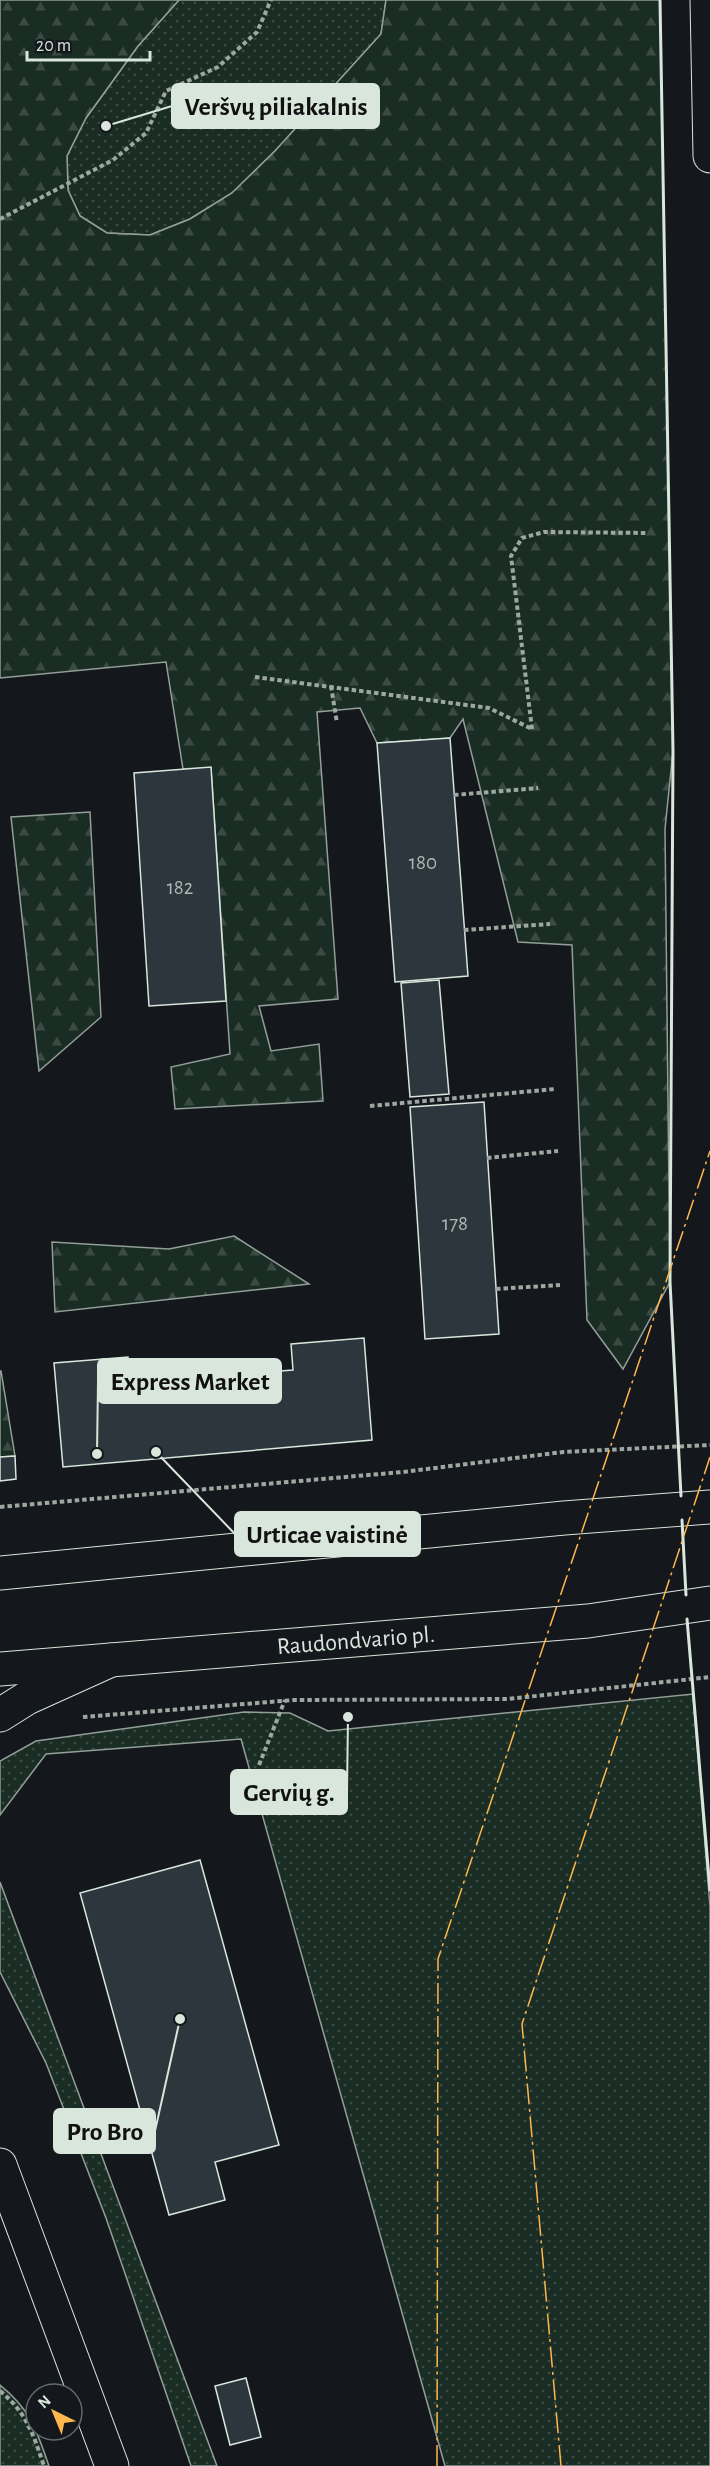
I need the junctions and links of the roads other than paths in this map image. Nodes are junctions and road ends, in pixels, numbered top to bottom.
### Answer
1 (707, 0) edge
2 (710, 156) edge
3 (710, 1507) edge
4 (0, 1573) edge
5 (710, 1604) edge
6 (111, 1660) junction
7 (0, 1669) edge
8 (0, 1715) edge
9 (0, 2165) edge
10 (112, 2466) edge

1 - 2 main road
3 - 4 main road
5 - 6 main road, Raudondvario pl.
6 - 7 main road, Raudondvario pl.
6 - 8 main road
9 - 10 main road

